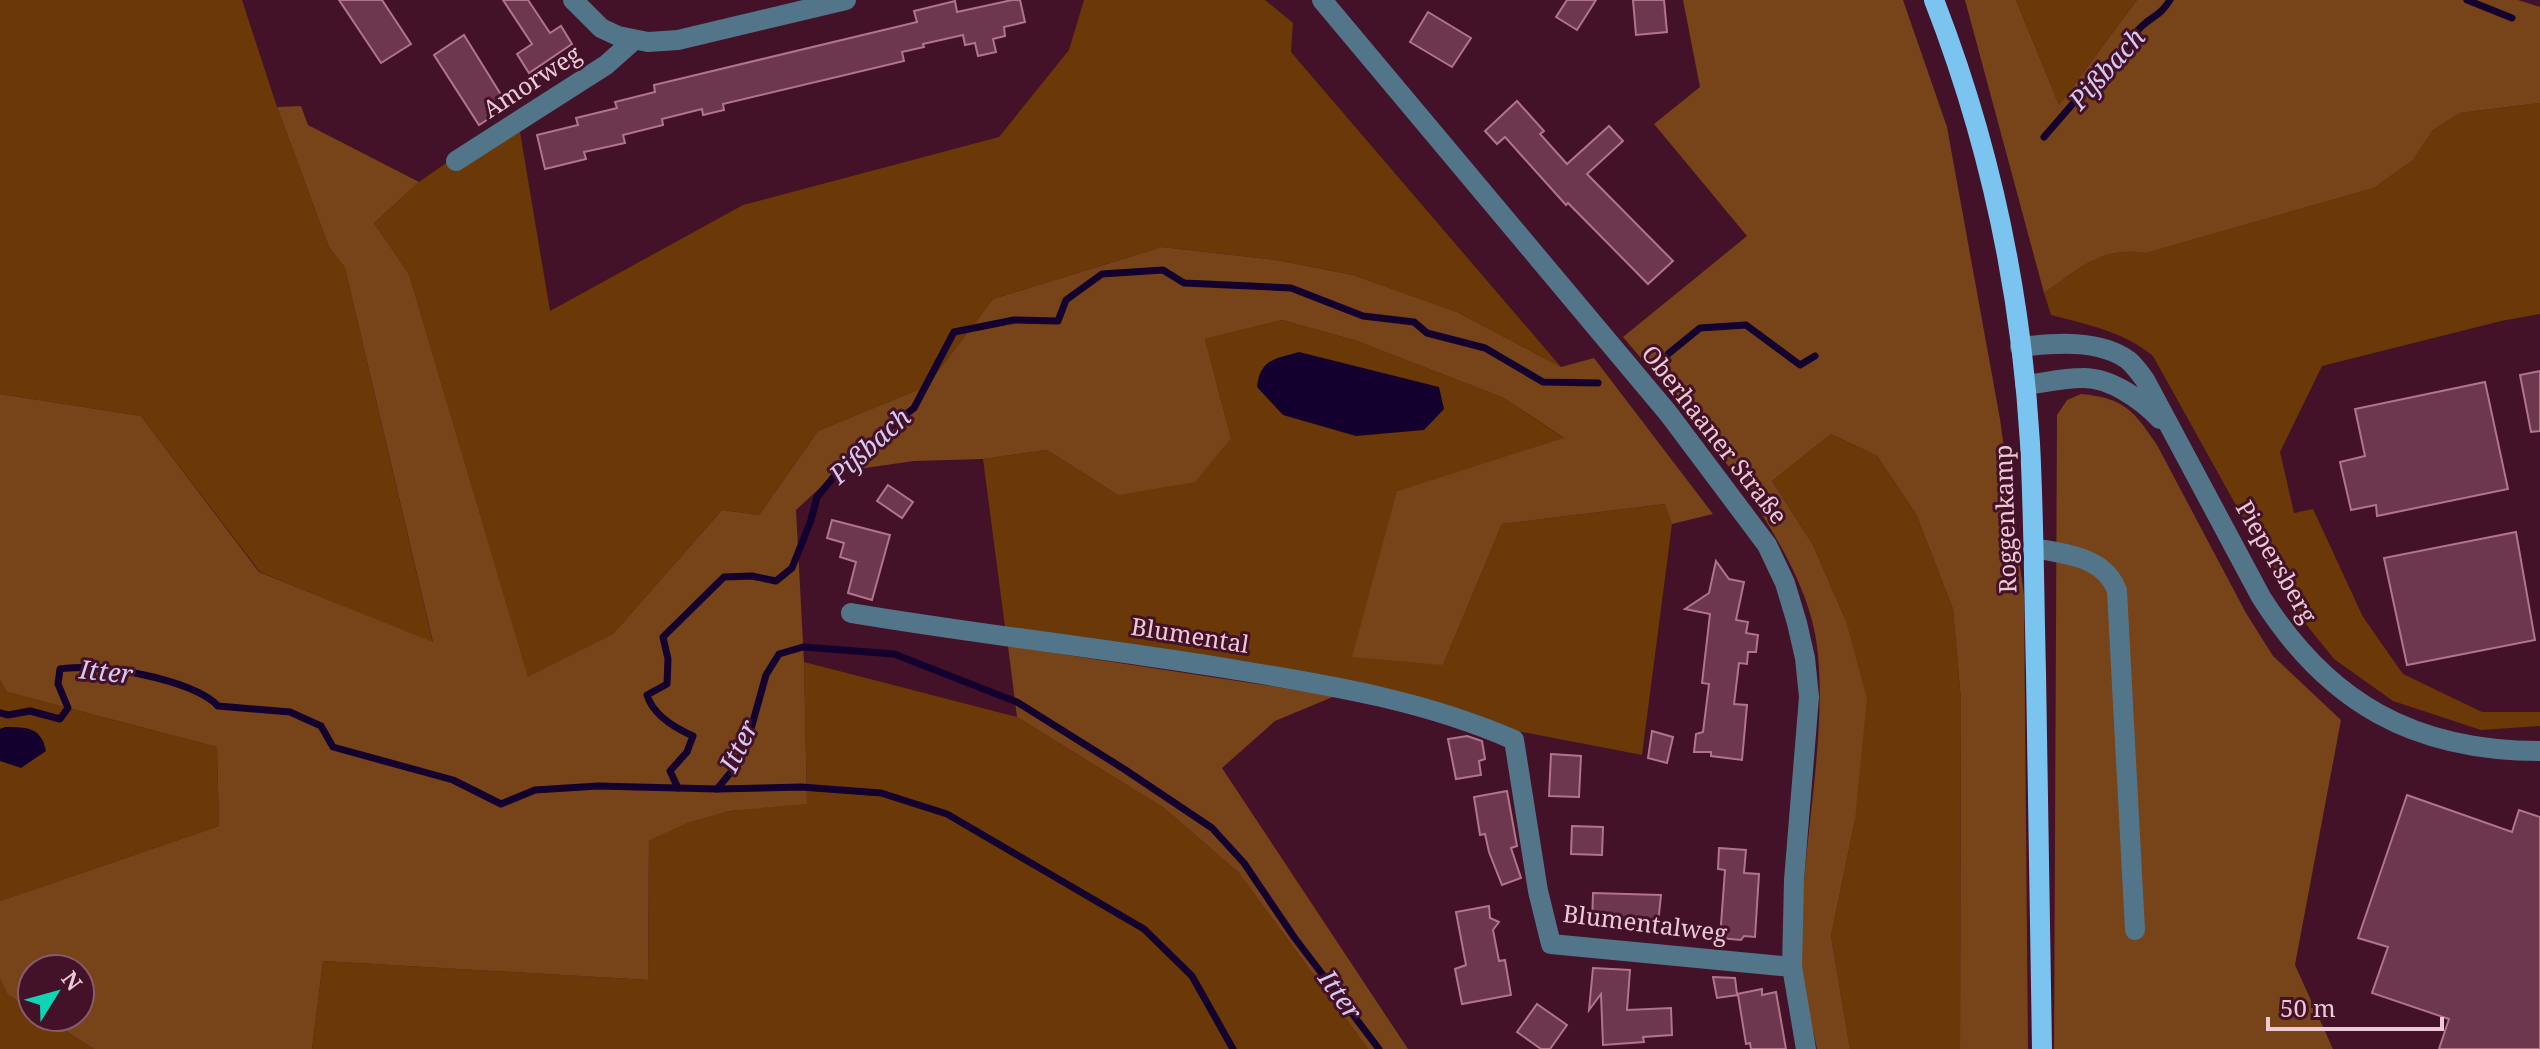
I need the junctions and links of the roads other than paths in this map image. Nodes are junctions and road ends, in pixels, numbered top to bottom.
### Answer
1 (573, 0) edge
2 (846, 0) edge
3 (1322, 0) edge
4 (1934, 0) edge
5 (633, 41) junction
6 (456, 161) dead end
7 (2020, 347) junction
8 (2025, 385) junction
9 (2173, 431) junction
10 (2033, 548) junction
11 (851, 613) dead end
12 (1514, 740) joint
13 (2540, 751) edge
14 (2135, 930) dead end
15 (1792, 967) junction
16 (1806, 1049) edge
17 (2042, 1049) edge

1 - 5 street, Amorweg
2 - 5 street, Amorweg
3 - 15 street, Oberhaaner Straße
4 - 7 main road, Roggenkamp
5 - 6 street, Amorweg
7 - 8 main road, Roggenkamp
7 - 9 street, Piepersberg
8 - 9 street, Piepersberg
8 - 10 main road, Roggenkamp
9 - 13 street, Piepersberg
10 - 14 street
10 - 17 main road, Roggenkamp
11 - 12 street, Blumental
12 - 15 street, Blumentalweg
15 - 16 street, Oberhaaner Straße

